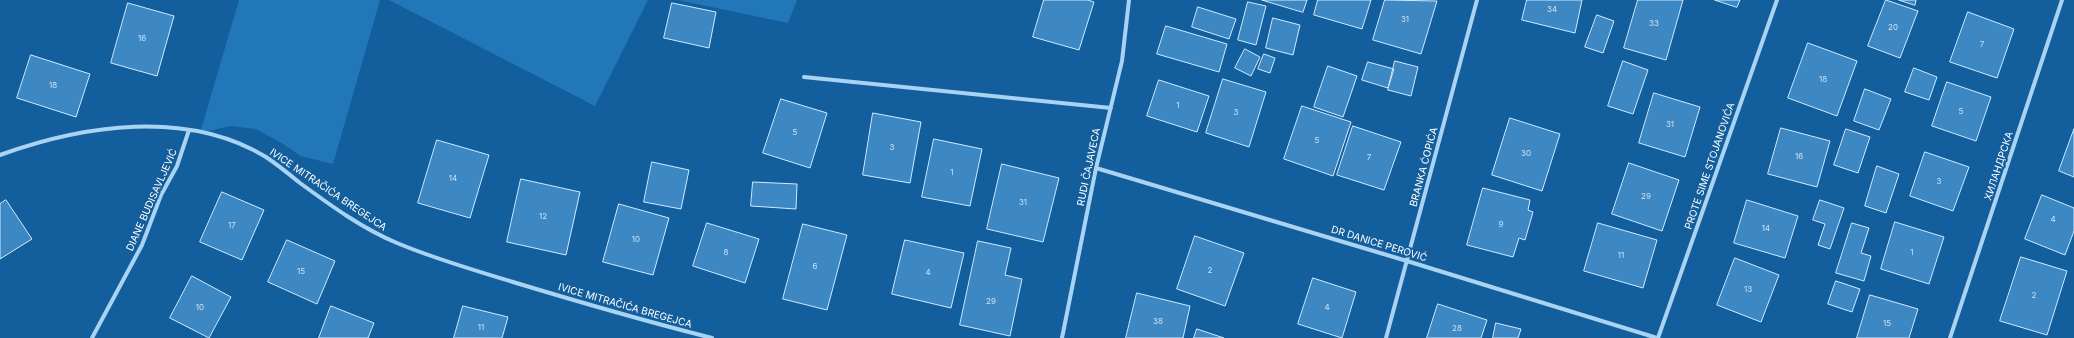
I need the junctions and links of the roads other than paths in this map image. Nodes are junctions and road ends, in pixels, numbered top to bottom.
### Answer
1 (1129, 0) edge
2 (1476, 0) edge
3 (1777, 0) edge
4 (2062, 0) edge
5 (804, 77) dead end
6 (1111, 108) junction
7 (189, 130) junction
8 (0, 155) edge
9 (1096, 168) junction
10 (1407, 261) junction
11 (92, 338) edge
12 (712, 338) edge
13 (1062, 338) edge
14 (1386, 338) edge
15 (1658, 338) edge
16 (1950, 338) edge

1 - 6 street, RUDI ČAJAVECA
2 - 10 street, BRANKA ĆOPIĆA
3 - 15 street, PROTE SIME STOJANOVIĆA
4 - 16 street, ХИЛАНДРСКА
5 - 6 street
6 - 9 street, RUDI ČAJAVECA
7 - 8 street, IVICE MITRAČIĆA BREGEJCA
7 - 11 street, DIANE BUDISAVLJEVIĆ
7 - 12 street, IVICE MITRAČIĆA BREGEJCA
9 - 10 street, DR DANICE PEROVIĆ
9 - 13 street, RUDI ČAJAVECA
10 - 14 street, BRANKA ĆOPIĆA
10 - 15 street, DR DANICE PEROVIĆ

